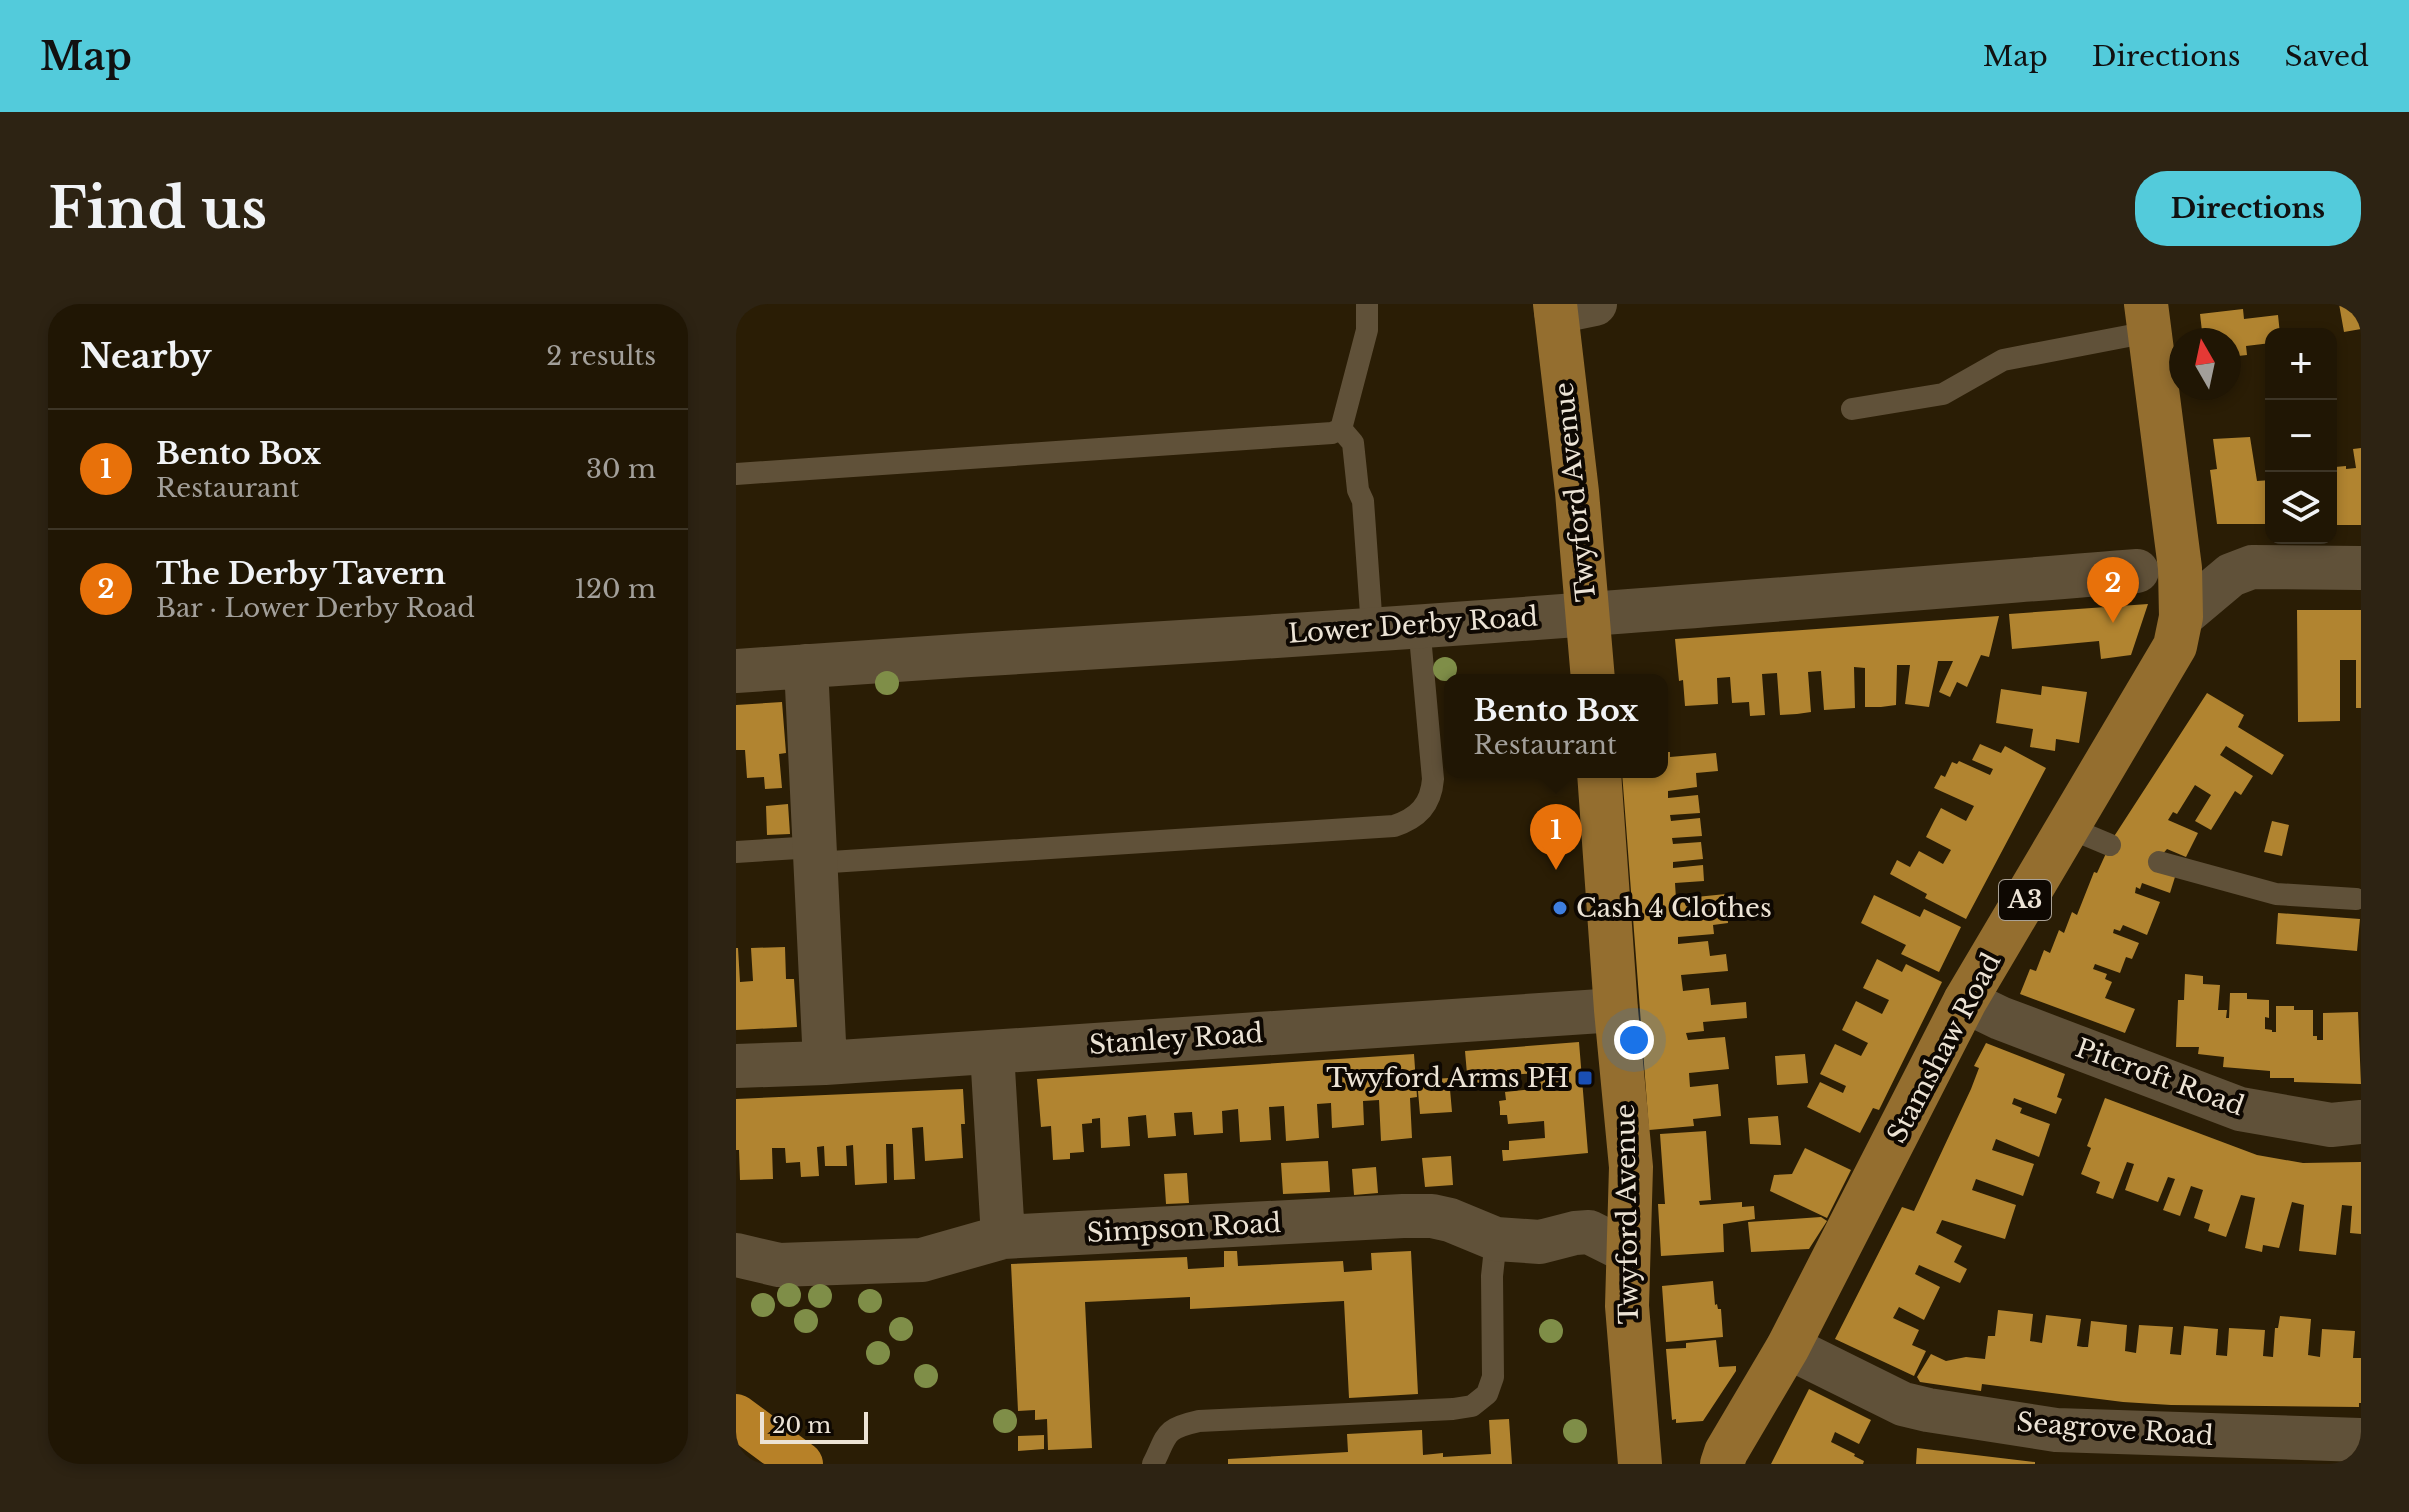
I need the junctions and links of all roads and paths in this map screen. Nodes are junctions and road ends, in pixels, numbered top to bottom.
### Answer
1 (1367, 304) edge
2 (1569, 307) edge
3 (2148, 318) edge
4 (1852, 409) dead end
5 (1341, 429) junction
6 (736, 474) edge
7 (2361, 568) edge
8 (2137, 571) dead end
9 (1588, 613) junction
10 (2181, 617) junction
11 (1419, 625) junction
12 (1372, 628) junction
13 (806, 666) junction
14 (736, 671) edge
15 (1593, 674) edge
16 (1599, 778) edge
17 (2067, 827) junction
18 (2110, 845) dead end
19 (736, 852) edge
20 (815, 855) junction
21 (2159, 862) dead end
22 (2356, 899) dead end
23 (1965, 1001) junction
24 (1616, 1010) junction
25 (992, 1052) junction
26 (825, 1063) junction
27 (736, 1066) edge
28 (2361, 1122) edge
29 (1003, 1237) junction
30 (1496, 1239) junction
31 (1627, 1251) junction
32 (736, 1255) edge
33 (1788, 1347) junction
34 (736, 1416) edge
35 (2361, 1440) edge
36 (801, 1464) edge
37 (1153, 1464) edge
38 (1640, 1464) edge
39 (1722, 1464) edge

1 - 5 lane
2 - 9 main road, Twyford Avenue
3 - 4 lane
3 - 10 main road, Stamshaw Road / A3
5 - 6 lane
5 - 12 lane
7 - 10 street
8 - 9 street, Lower Derby Road
9 - 11 street, Lower Derby Road
9 - 15 main road, Twyford Avenue
10 - 17 main road, Stamshaw Road / A3
11 - 12 street, Lower Derby Road
11 - 20 lane
12 - 13 street, Lower Derby Road
13 - 14 street, Lower Derby Road
13 - 20 street
16 - 24 main road, Twyford Avenue
17 - 18 lane
17 - 23 main road, Stamshaw Road / A3
19 - 20 lane
20 - 26 street
21 - 22 lane
23 - 28 street, Pitcroft Road
23 - 33 main road, Stamshaw Road / A3
24 - 25 street, Stanley Road
24 - 31 main road, Twyford Avenue
25 - 26 street, Stanley Road
25 - 29 street
26 - 27 street, Stanley Road
29 - 30 street, Simpson Road
29 - 32 street, Simpson Road
30 - 31 street, Simpson Road
30 - 37 lane
31 - 38 main road, Twyford Avenue
33 - 35 street, Seagrove Road
33 - 39 main road, Stamshaw Road / A3
34 - 36 highway

